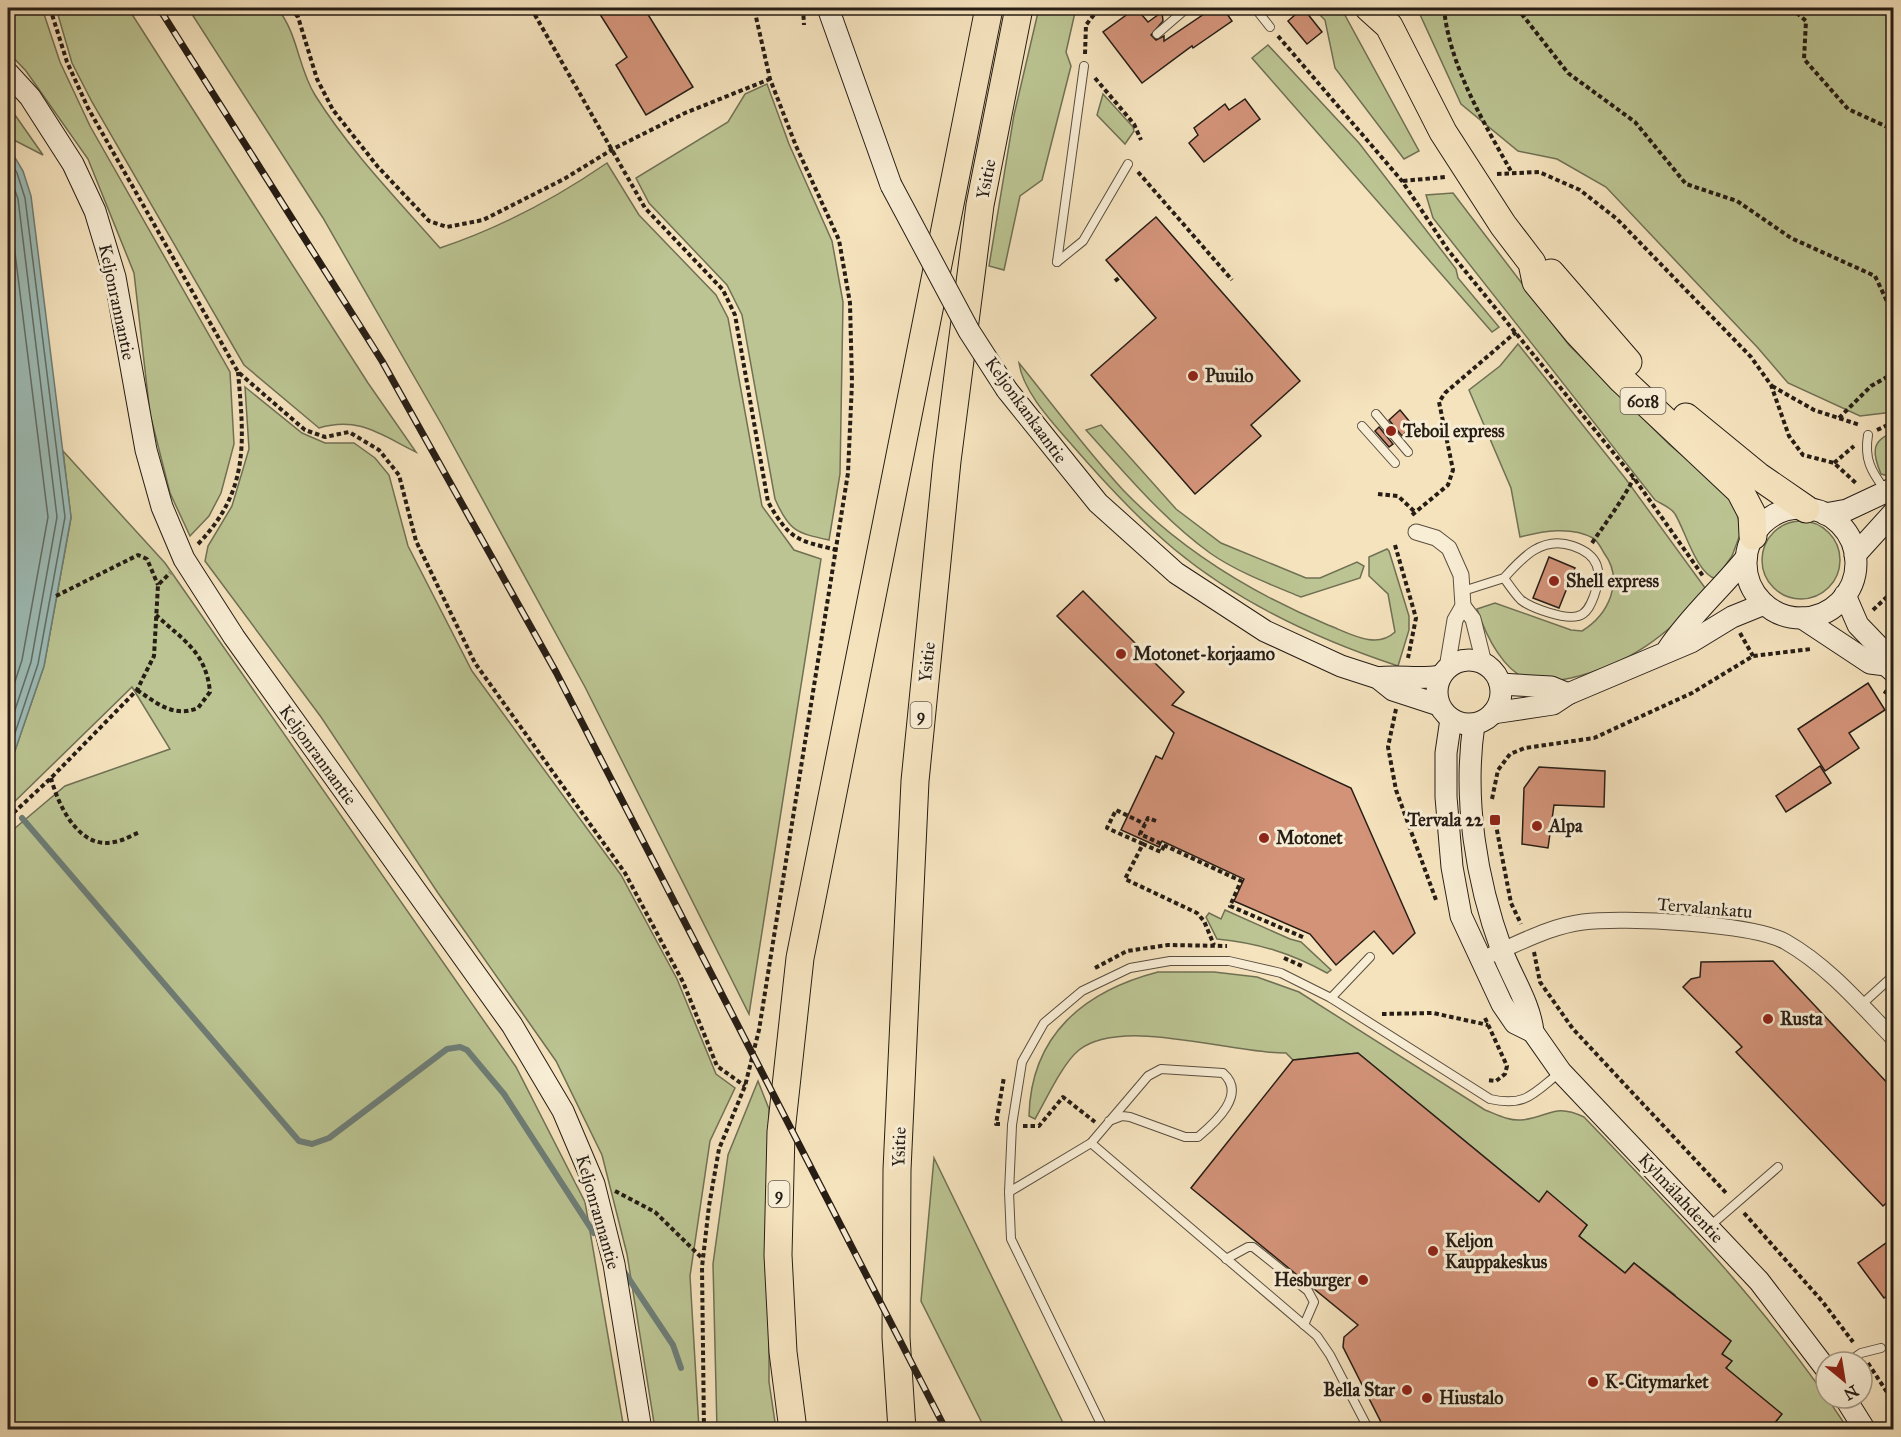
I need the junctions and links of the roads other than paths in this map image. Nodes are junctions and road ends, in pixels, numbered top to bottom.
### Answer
1 (828, 8) edge
2 (988, 8) edge
3 (1019, 8) edge
4 (1187, 8) edge
5 (1255, 8) edge
6 (1370, 8) edge
7 (1390, 17) edge
8 (1270, 27) road end
9 (1157, 34) dead end
10 (1084, 66) road end
11 (8, 73) edge
12 (1128, 164) dead end
13 (1532, 262) junction
14 (1376, 414) dead end
15 (1362, 426) dead end
16 (1868, 435) road end
17 (1408, 452) dead end
18 (1395, 463) dead end
19 (1882, 494) edge
20 (1815, 511) junction
21 (1893, 512) edge
22 (1416, 532) dead end
23 (1750, 547) junction
24 (1855, 555) junction
25 (1504, 578) junction
26 (1845, 595) junction
27 (1463, 598) junction
28 (1764, 604) junction
29 (1802, 618) junction
30 (1668, 649) junction
31 (1484, 663) junction
32 (1889, 668) edge
33 (1444, 672) junction
34 (1378, 678) junction
35 (1500, 684) junction
36 (1568, 694) junction
37 (1445, 712) junction
38 (1493, 713) junction
39 (1474, 724) junction
40 (1502, 950) junction
41 (1370, 957) dead end
42 (1480, 959) junction
43 (1893, 975) edge
44 (1331, 998) junction
45 (1861, 1005) junction
46 (1533, 1032) junction
47 (1893, 1039) edge
48 (1561, 1072) junction
49 (1106, 1125) junction
50 (1090, 1143) junction
51 (1778, 1167) dead end
52 (1009, 1192) junction
53 (1708, 1227) junction
54 (1226, 1259) junction
55 (1304, 1325) junction
56 (1881, 1348) dead end
57 (1873, 1350) edge
58 (1814, 1353) edge
59 (1852, 1410) edge
60 (641, 1430) edge
61 (792, 1430) edge
62 (902, 1430) edge
63 (1104, 1430) edge
64 (1369, 1430) edge
65 (1864, 1430) edge

1 - 34 street, Keljonkankaantie, bridge
2 - 61 highway, 9
3 - 62 highway, Ysitie / 9
4 - 9 lane
5 - 8 lane
6 - 7 highway, 6018
7 - 13 highway, 6018
10 - 12 lane
11 - 60 street, Keljonrannantie
13 - 20 highway, 6018
13 - 23 highway, 6018
14 - 17 lane
15 - 18 lane
16 - 19 lane
19 - 20 street
20 - 23 street
20 - 24 street, 6018
21 - 24 street
22 - 27 street
23 - 28 street, 6018
23 - 30 street
24 - 26 street
25 - 25 lane
25 - 27 lane
26 - 29 street
26 - 32 street
27 - 31 street
27 - 33 street
28 - 29 street
28 - 30 street
29 - 32 street
30 - 36 street
31 - 33 street
31 - 35 street
33 - 34 street, Keljonkankaantie
33 - 37 street
34 - 37 street, Keljonkankaantie
35 - 36 street
35 - 38 street
36 - 38 street
37 - 39 street
37 - 42 street, Kylmälahdentie
38 - 39 street
39 - 40 street, Kylmälahdentie
40 - 42 street, Tervalankatu
40 - 45 street, Tervalankatu
40 - 46 street, Kylmälahdentie
41 - 44 lane
42 - 46 street, Kylmälahdentie
43 - 45 lane
44 - 48 lane
44 - 52 lane
45 - 47 street, Tervalankatu
46 - 48 street, Kylmälahdentie
48 - 53 street, Kylmälahdentie
49 - 49 lane
49 - 50 lane
50 - 52 lane
50 - 54 lane
51 - 53 lane
52 - 63 lane
53 - 58 street, Kylmälahdentie
54 - 55 lane
54 - 55 lane
55 - 64 lane
56 - 57 lane
59 - 65 street

